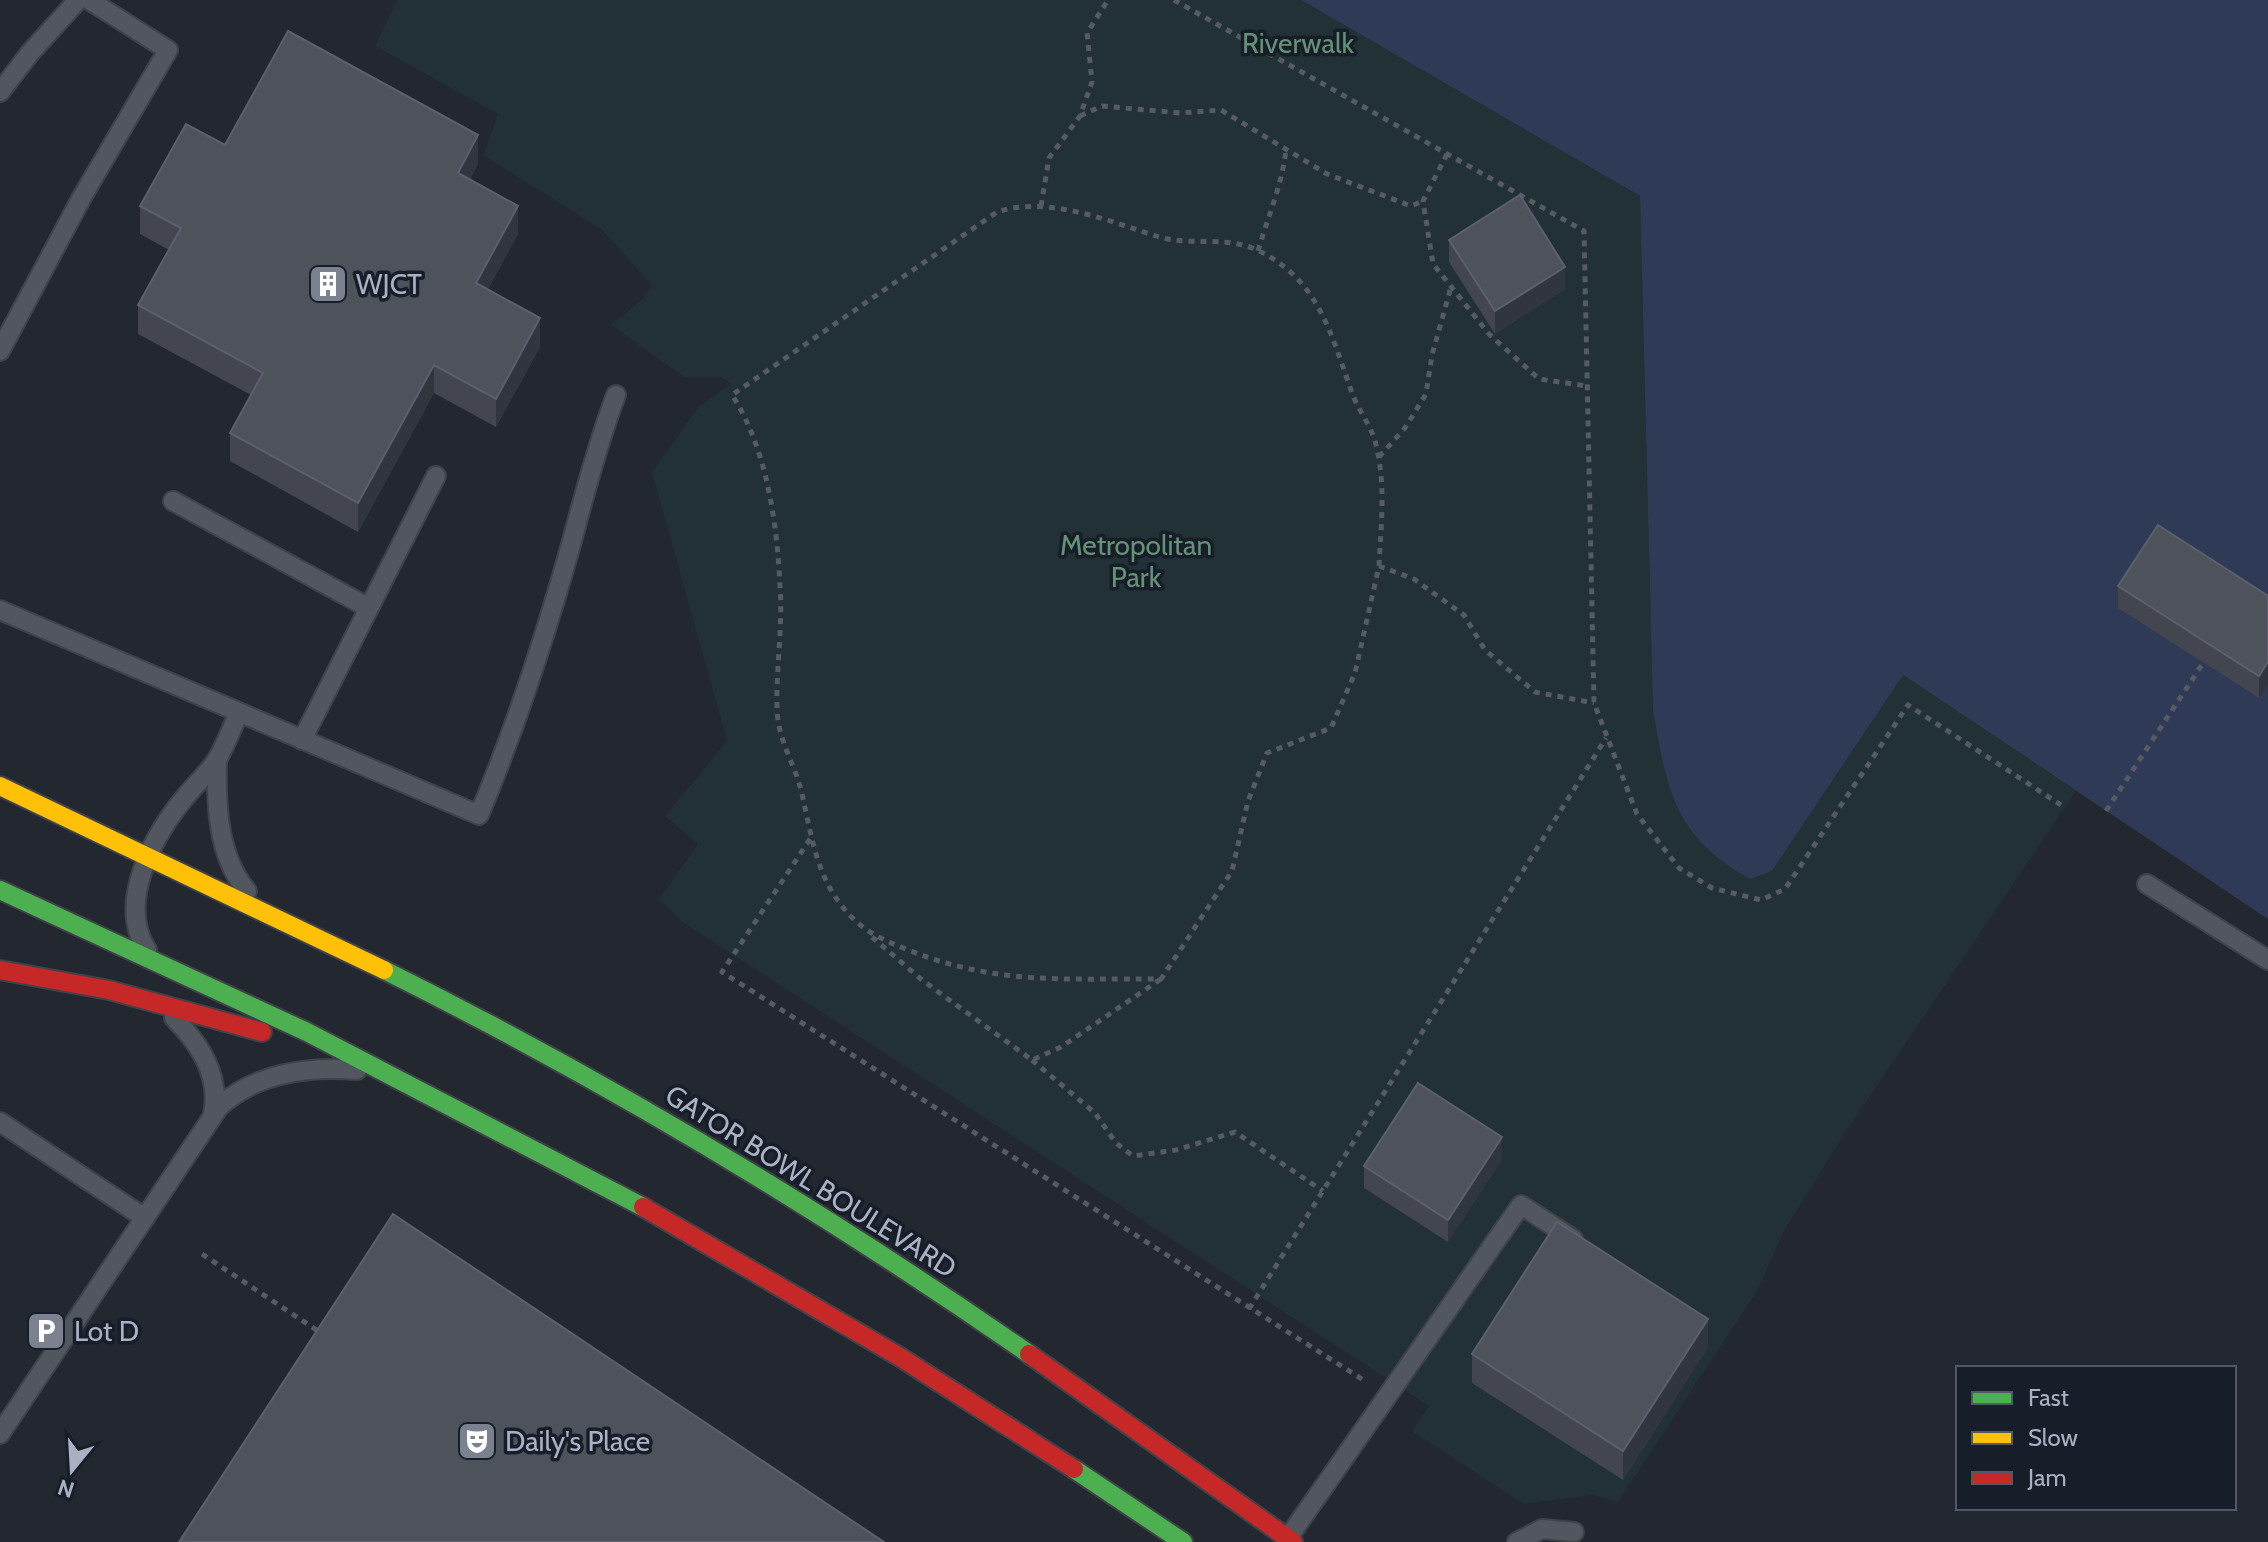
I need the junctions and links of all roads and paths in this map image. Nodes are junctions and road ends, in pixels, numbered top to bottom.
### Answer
1 (78, 0) edge
2 (89, 0) edge
3 (1108, 0) edge
4 (1174, 0) edge
5 (6, 72) edge
6 (0, 92) edge
7 (1080, 116) junction
8 (1286, 148) junction
9 (1447, 154) junction
10 (1423, 201) junction
11 (1041, 206) junction
12 (1258, 251) junction
13 (1451, 287) junction
14 (0, 351) edge
15 (1587, 386) junction
16 (616, 395) dead end
17 (1378, 458) junction
18 (436, 476) dead end
19 (173, 501) dead end
20 (1379, 566) junction
21 (369, 608) junction
22 (0, 610) edge
23 (2203, 663) edge
24 (1594, 703) junction
25 (239, 713) junction
26 (1607, 737) junction
27 (302, 740) junction
28 (217, 760) junction
29 (0, 786) edge
30 (2061, 805) dead end
31 (2106, 811) dead end
32 (811, 838) junction
33 (149, 855) junction
34 (2147, 884) dead end
35 (0, 890) edge
36 (271, 911) junction
37 (868, 934) junction
38 (152, 957) junction
39 (2268, 960) edge
40 (0, 970) edge
41 (1161, 979) junction
42 (156, 1002) junction
43 (1032, 1060) junction
44 (400, 1076) junction
45 (213, 1114) junction
46 (0, 1122) edge
47 (1323, 1191) junction
48 (145, 1218) junction
49 (1586, 1247) edge
50 (202, 1254) dead end
51 (1249, 1309) junction
52 (330, 1339) edge
53 (1387, 1396) junction
54 (0, 1434) edge
55 (1574, 1532) dead end
56 (1290, 1540) edge
57 (1183, 1542) edge
58 (1517, 1542) edge

1 - 5 lane
2 - 14 lane
3 - 7 path
4 - 9 path
5 - 6 lane
7 - 8 path
7 - 11 path
8 - 10 path
8 - 12 path
9 - 10 path
9 - 15 path
10 - 13 path
11 - 12 path
11 - 32 path
12 - 17 path
13 - 15 path
13 - 17 path
15 - 24 path
16 - 27 lane
17 - 20 path
18 - 21 lane
19 - 21 lane
20 - 24 path
20 - 41 path
21 - 27 lane
22 - 25 lane
23 - 31 path
24 - 26 path
25 - 27 lane
25 - 28 lane
26 - 30 path
26 - 47 path
28 - 33 lane
28 - 36 lane
29 - 33 main road, GATOR BOWL BOULEVARD
32 - 37 path
32 - 51 path
33 - 36 main road, GATOR BOWL BOULEVARD
33 - 38 lane
34 - 39 lane
35 - 38 main road
36 - 56 main road, GATOR BOWL BOULEVARD
37 - 41 path
37 - 43 path
38 - 44 main road
40 - 42 main road
41 - 43 path
42 - 44 main road
42 - 45 lane
43 - 47 path
44 - 45 lane
44 - 57 main road
45 - 48 lane
46 - 48 lane
47 - 51 path
48 - 54 lane
49 - 53 lane
50 - 52 path
51 - 53 path
53 - 56 lane
55 - 58 lane

